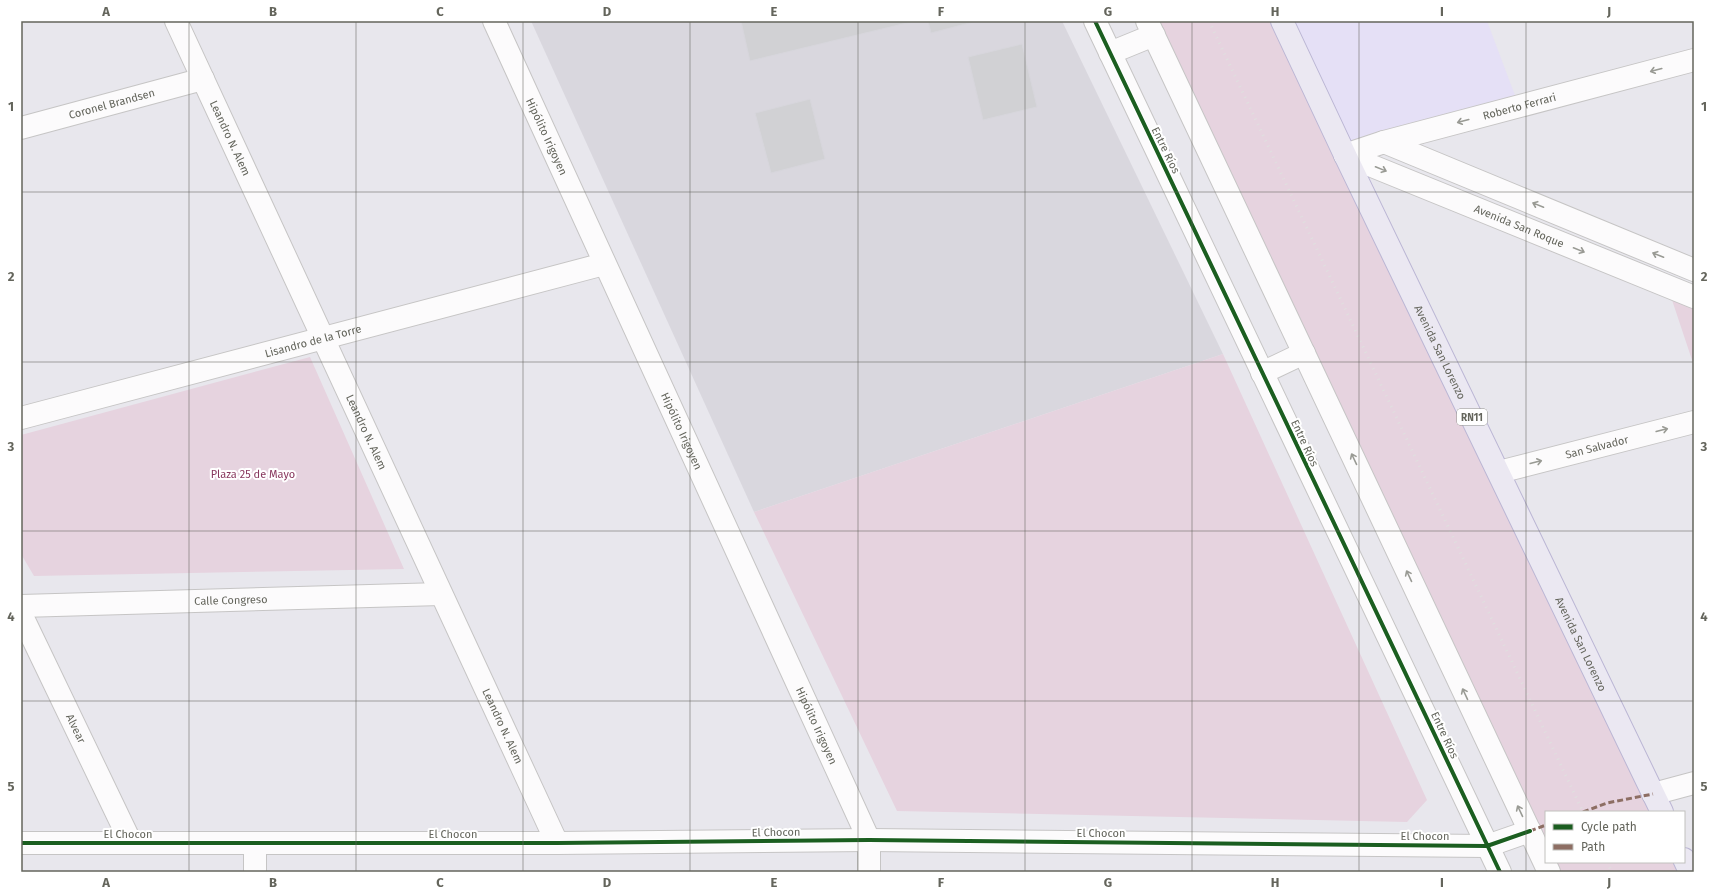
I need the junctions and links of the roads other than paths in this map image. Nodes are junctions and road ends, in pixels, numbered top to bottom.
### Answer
1 (176, 21) edge
2 (494, 21) edge
3 (1095, 21) edge
4 (1282, 21) edge
5 (1150, 28) edge
6 (1110, 53) junction
7 (1694, 60) edge
8 (203, 79) junction
9 (21, 128) edge
10 (1384, 142) junction
11 (1345, 154) junction
12 (604, 264) junction
13 (1694, 270) edge
14 (1694, 297) edge
15 (323, 338) junction
16 (1304, 353) junction
17 (1262, 373) junction
18 (21, 418) edge
19 (1694, 422) edge
20 (1499, 472) junction
21 (442, 594) junction
22 (21, 606) edge
23 (21, 614) edge
24 (1694, 783) edge
25 (1657, 803) edge
26 (1530, 831) junction
27 (869, 840) junction
28 (21, 843) edge
29 (131, 843) junction
30 (255, 843) junction
31 (557, 843) junction
32 (1487, 846) junction
33 (1685, 861) edge
34 (255, 872) edge
35 (869, 872) edge
36 (1500, 872) edge
37 (1549, 872) edge
38 (1690, 872) edge

1 - 8 street, Leandro N. Alem
2 - 12 street, Hipólito Irigoyen
3 - 6 street, Entre Ríos
4 - 11 main road, Avenida San Lorenzo / RN11
5 - 6 street
5 - 16 street
6 - 17 street, Entre Ríos
7 -> 10 street, Roberto Ferrari
8 - 9 street, Coronel Brandsen
8 - 15 street, Leandro N. Alem
10 - 11 street, Roberto Ferrari
13 -> 10 street
11 -> 14 street, Avenida San Roque
11 - 20 main road, Avenida San Lorenzo / RN11
12 - 15 street, Lisandro de la Torre
12 - 27 street, Hipólito Irigoyen
15 - 18 street, Lisandro de la Torre
15 - 21 street, Leandro N. Alem
16 - 17 street
26 -> 16 street
17 - 32 street, Entre Ríos
20 -> 19 street, San Salvador
20 - 25 main road, Avenida San Lorenzo / RN11
21 - 22 street, Calle Congreso
21 - 31 street, Leandro N. Alem
23 - 29 street, Alvear
24 - 25 street
26 - 32 street, El Chocon
26 - 37 street
27 - 31 street, El Chocon
27 - 32 street, El Chocon
27 - 35 street
28 - 29 street, El Chocon
29 - 30 street, El Chocon
30 - 31 street, El Chocon
30 - 34 street
32 - 36 street, Entre Ríos
33 - 38 main road

